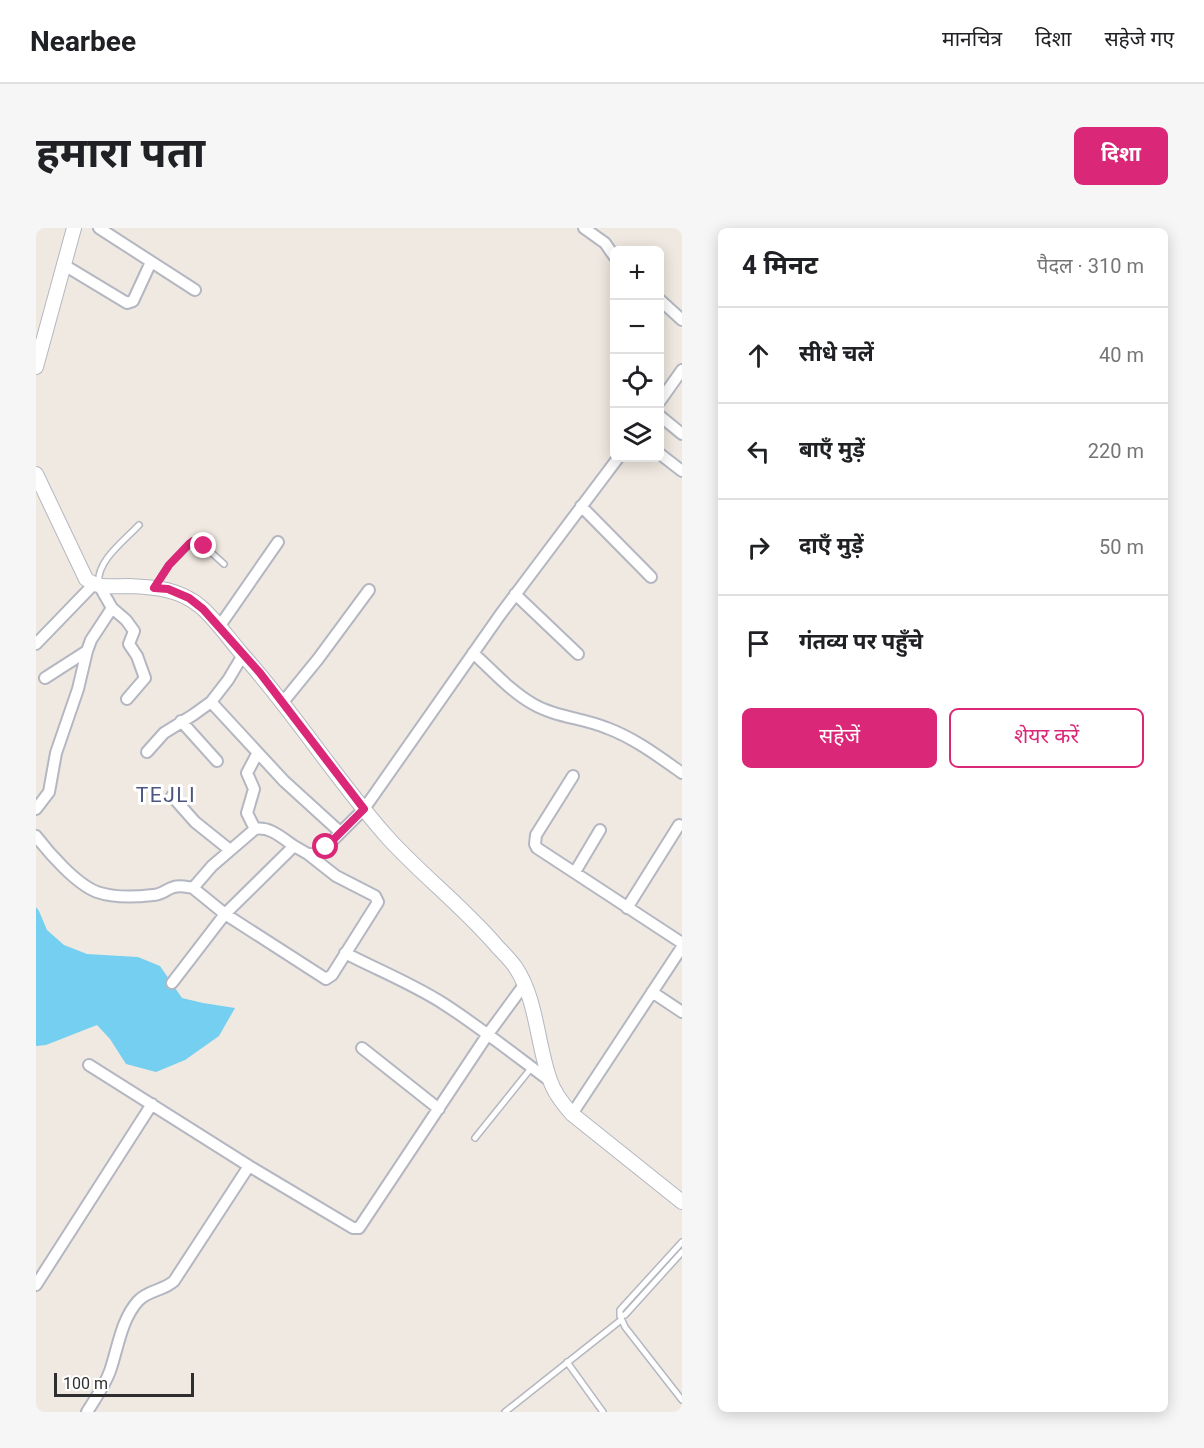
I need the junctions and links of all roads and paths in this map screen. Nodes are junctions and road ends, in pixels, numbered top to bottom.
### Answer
1 (74, 228) edge
2 (99, 228) edge
3 (584, 228) edge
4 (610, 250) edge
5 (151, 262) junction
6 (64, 264) junction
7 (195, 290) dead end
8 (664, 304) edge
9 (682, 320) edge
10 (36, 367) edge
11 (682, 370) edge
12 (664, 395) edge
13 (664, 419) edge
14 (682, 434) edge
15 (664, 456) edge
16 (615, 462) edge
17 (682, 471) edge
18 (36, 474) edge
19 (581, 506) junction
20 (139, 525) dead end
21 (278, 542) dead end
22 (224, 564) dead end
23 (651, 577) dead end
24 (96, 586) junction
25 (154, 588) junction
26 (369, 590) dead end
27 (515, 594) junction
28 (112, 608) junction
29 (219, 627) junction
30 (36, 643) edge
31 (87, 651) junction
32 (473, 653) junction
33 (578, 654) dead end
34 (243, 655) junction
35 (45, 678) dead end
36 (127, 699) dead end
37 (211, 702) junction
38 (282, 702) junction
39 (181, 722) junction
40 (147, 752) dead end
41 (257, 754) junction
42 (217, 761) dead end
43 (682, 773) edge
44 (573, 776) dead end
45 (172, 796) dead end
46 (36, 809) edge
47 (364, 809) junction
48 (679, 825) dead end
49 (255, 829) junction
50 (600, 830) dead end
51 (340, 832) junction
52 (36, 836) edge
53 (294, 846) junction
54 (230, 850) junction
55 (308, 854) junction
56 (575, 872) junction
57 (193, 888) junction
58 (627, 908) junction
59 (225, 914) junction
60 (682, 945) edge
61 (345, 953) junction
62 (172, 983) dead end
63 (524, 986) junction
64 (652, 992) junction
65 (682, 1012) edge
66 (488, 1034) junction
67 (362, 1048) dead end
68 (89, 1065) dead end
69 (532, 1067) junction
70 (550, 1081) junction
71 (152, 1104) junction
72 (439, 1109) junction
73 (572, 1114) junction
74 (475, 1138) dead end
75 (249, 1166) junction
76 (682, 1202) edge
77 (682, 1242) edge
78 (682, 1252) edge
79 (36, 1285) edge
80 (621, 1318) junction
81 (567, 1362) junction
82 (682, 1400) edge
83 (87, 1412) edge
84 (505, 1412) edge
85 (603, 1412) edge

1 - 6 street
2 - 5 street
3 - 4 street
5 - 6 street
5 - 7 street
6 - 10 street
8 - 9 street
11 - 12 street
13 - 14 street
15 - 17 street
16 - 19 street
18 - 24 street
19 - 23 street
19 - 27 street
20 - 24 lane
21 - 29 street
22 - 25 lane
24 - 25 street
24 - 28 street
24 - 30 street
25 - 29 street
26 - 38 street
27 - 32 street
27 - 33 street
28 - 31 street
28 - 36 street
29 - 34 street
31 - 35 street
31 - 46 street
32 - 43 street
32 - 47 street
34 - 37 street
34 - 38 street
37 - 39 street
37 - 41 street
38 - 47 street
39 - 40 street
39 - 42 street
41 - 49 street
41 - 51 street
44 - 56 street
45 - 54 street
47 - 51 street
47 - 63 street
48 - 58 street
49 - 53 street
49 - 54 street
50 - 56 street
51 - 55 street
52 - 57 street
53 - 55 street
53 - 59 street
54 - 57 street
55 - 61 street
56 - 58 street
57 - 59 street
58 - 60 street
59 - 61 street
59 - 62 street
60 - 64 street
61 - 66 street
63 - 66 street
63 - 70 street
64 - 65 street
64 - 73 street
66 - 69 street
66 - 72 street
67 - 72 street
68 - 71 street
69 - 70 street
69 - 74 lane
70 - 73 street
71 - 75 street
71 - 79 street
72 - 75 street
73 - 76 street
75 - 83 street
77 - 80 lane
78 - 80 lane
80 - 81 lane
80 - 82 lane
81 - 84 lane
81 - 85 lane

